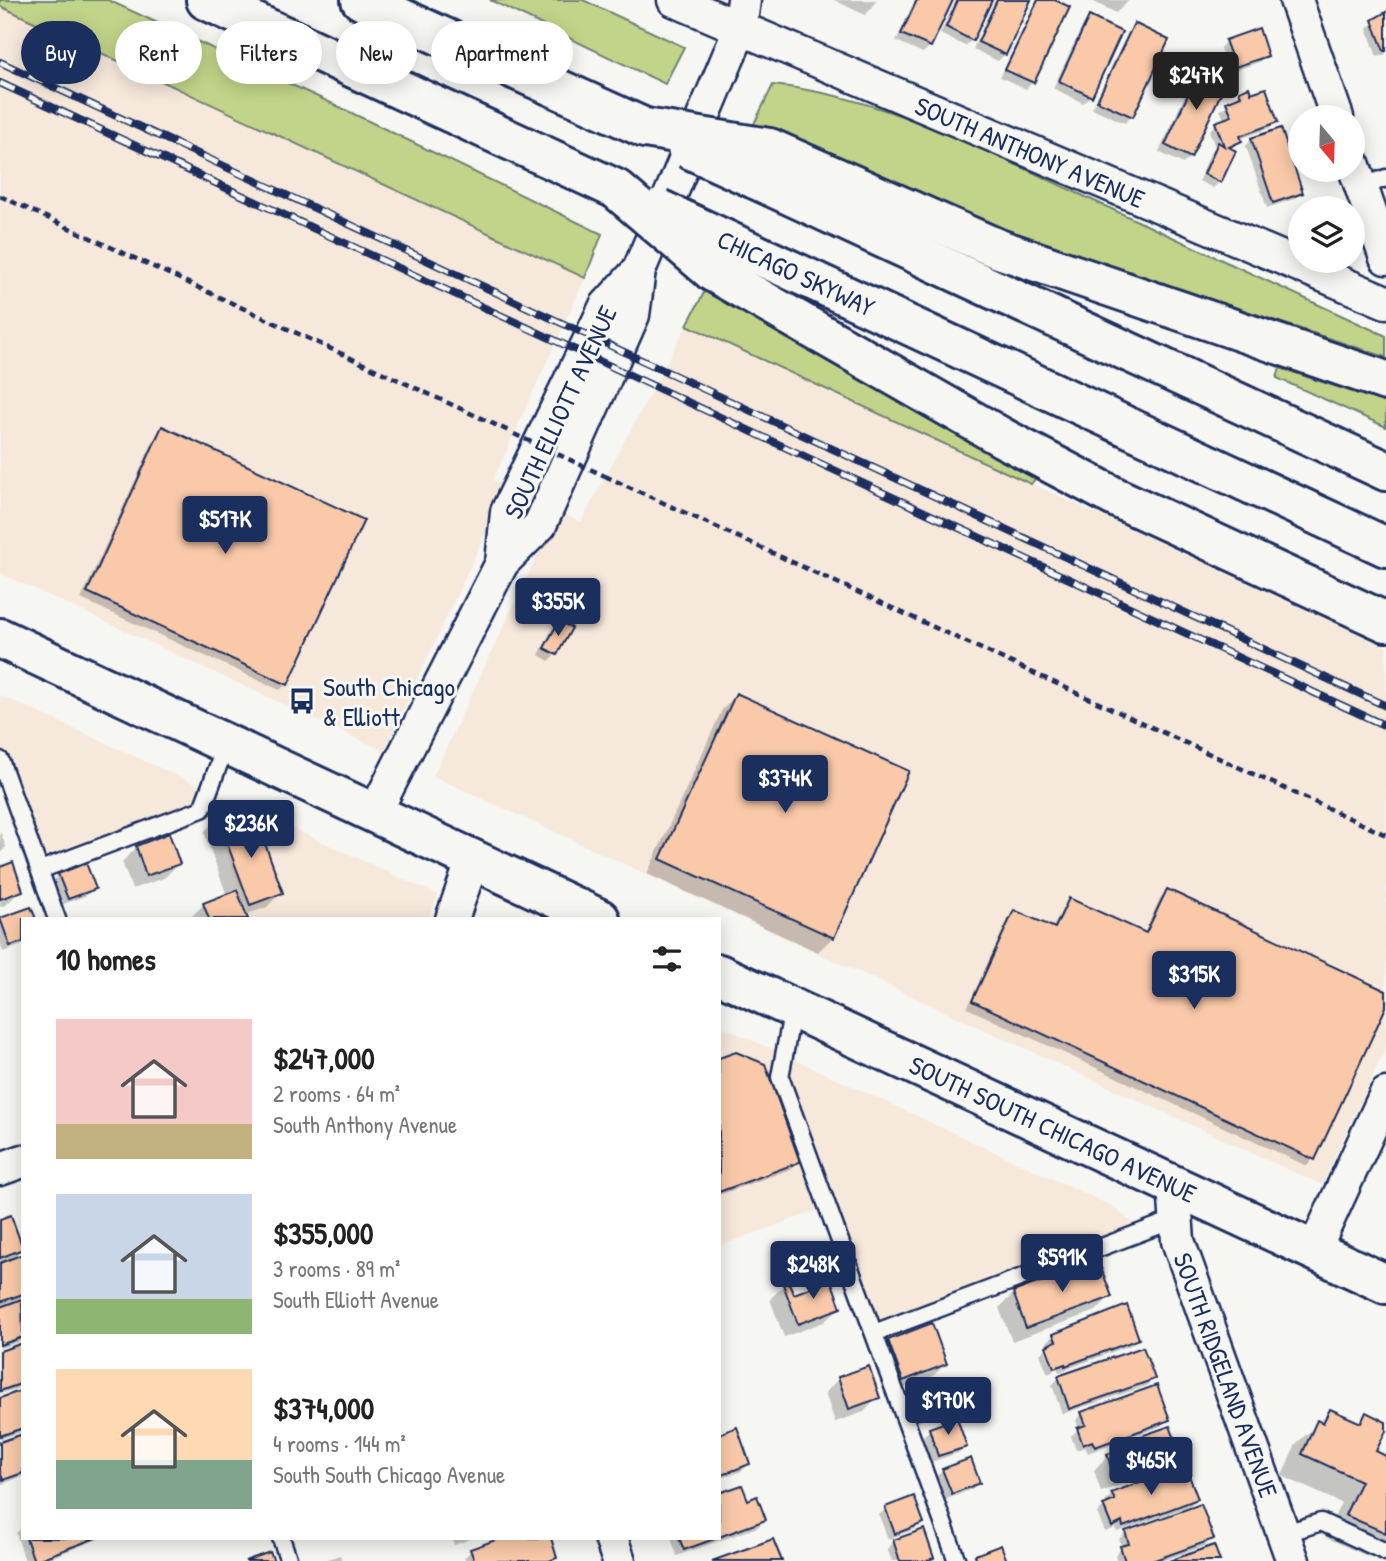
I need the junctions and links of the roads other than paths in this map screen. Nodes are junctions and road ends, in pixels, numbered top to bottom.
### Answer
1 (206, 0) edge
2 (361, 0) edge
3 (674, 0) edge
4 (1296, 0) edge
5 (742, 14) edge
6 (1333, 105) edge
7 (762, 164) junction
8 (1367, 176) edge
9 (720, 256) junction
10 (1386, 258) edge
11 (1386, 302) edge
12 (1386, 381) edge
13 (1386, 471) edge
14 (1386, 547) edge
15 (1386, 622) edge
16 (0, 638) edge
17 (226, 745) junction
18 (0, 760) edge
19 (374, 814) junction
20 (473, 859) junction
21 (40, 870) junction
22 (56, 917) edge
23 (453, 917) edge
24 (596, 917) edge
25 (721, 975) edge
26 (793, 1008) junction
27 (1386, 1094) edge
28 (21, 1162) edge
29 (0, 1169) edge
30 (1175, 1202) junction
31 (1314, 1250) junction
32 (1386, 1284) edge
33 (874, 1333) junction
34 (282, 1540) edge
35 (612, 1540) edge
36 (1288, 1547) edge
37 (1386, 1552) edge
38 (289, 1561) edge
39 (619, 1561) edge
40 (957, 1561) edge

1 - 9 main road, CHICAGO SKYWAY, bridge
2 - 7 main road, bridge
3 - 5 street, SOUTH ANTHONY AVENUE
4 - 6 street
5 - 11 street, SOUTH ANTHONY AVENUE
5 - 19 street, SOUTH ELLIOTT AVENUE
7 - 12 main road
7 - 13 main road
8 - 10 street
9 - 14 main road, CHICAGO SKYWAY
9 - 15 main road
16 - 17 main road
17 - 19 main road
17 - 21 lane
18 - 21 lane
19 - 20 main road
20 - 23 street
20 - 24 main road
21 - 22 lane
25 - 26 main road, SOUTH SOUTH CHICAGO AVENUE
26 - 30 main road, SOUTH SOUTH CHICAGO AVENUE
26 - 33 lane
27 - 31 street
28 - 29 street
30 - 31 main road, SOUTH SOUTH CHICAGO AVENUE
30 - 33 lane
30 - 36 street, SOUTH RIDGELAND AVENUE
31 - 32 main road, SOUTH SOUTH CHICAGO AVENUE
33 - 40 lane
34 - 38 lane
35 - 39 street
36 - 37 lane

